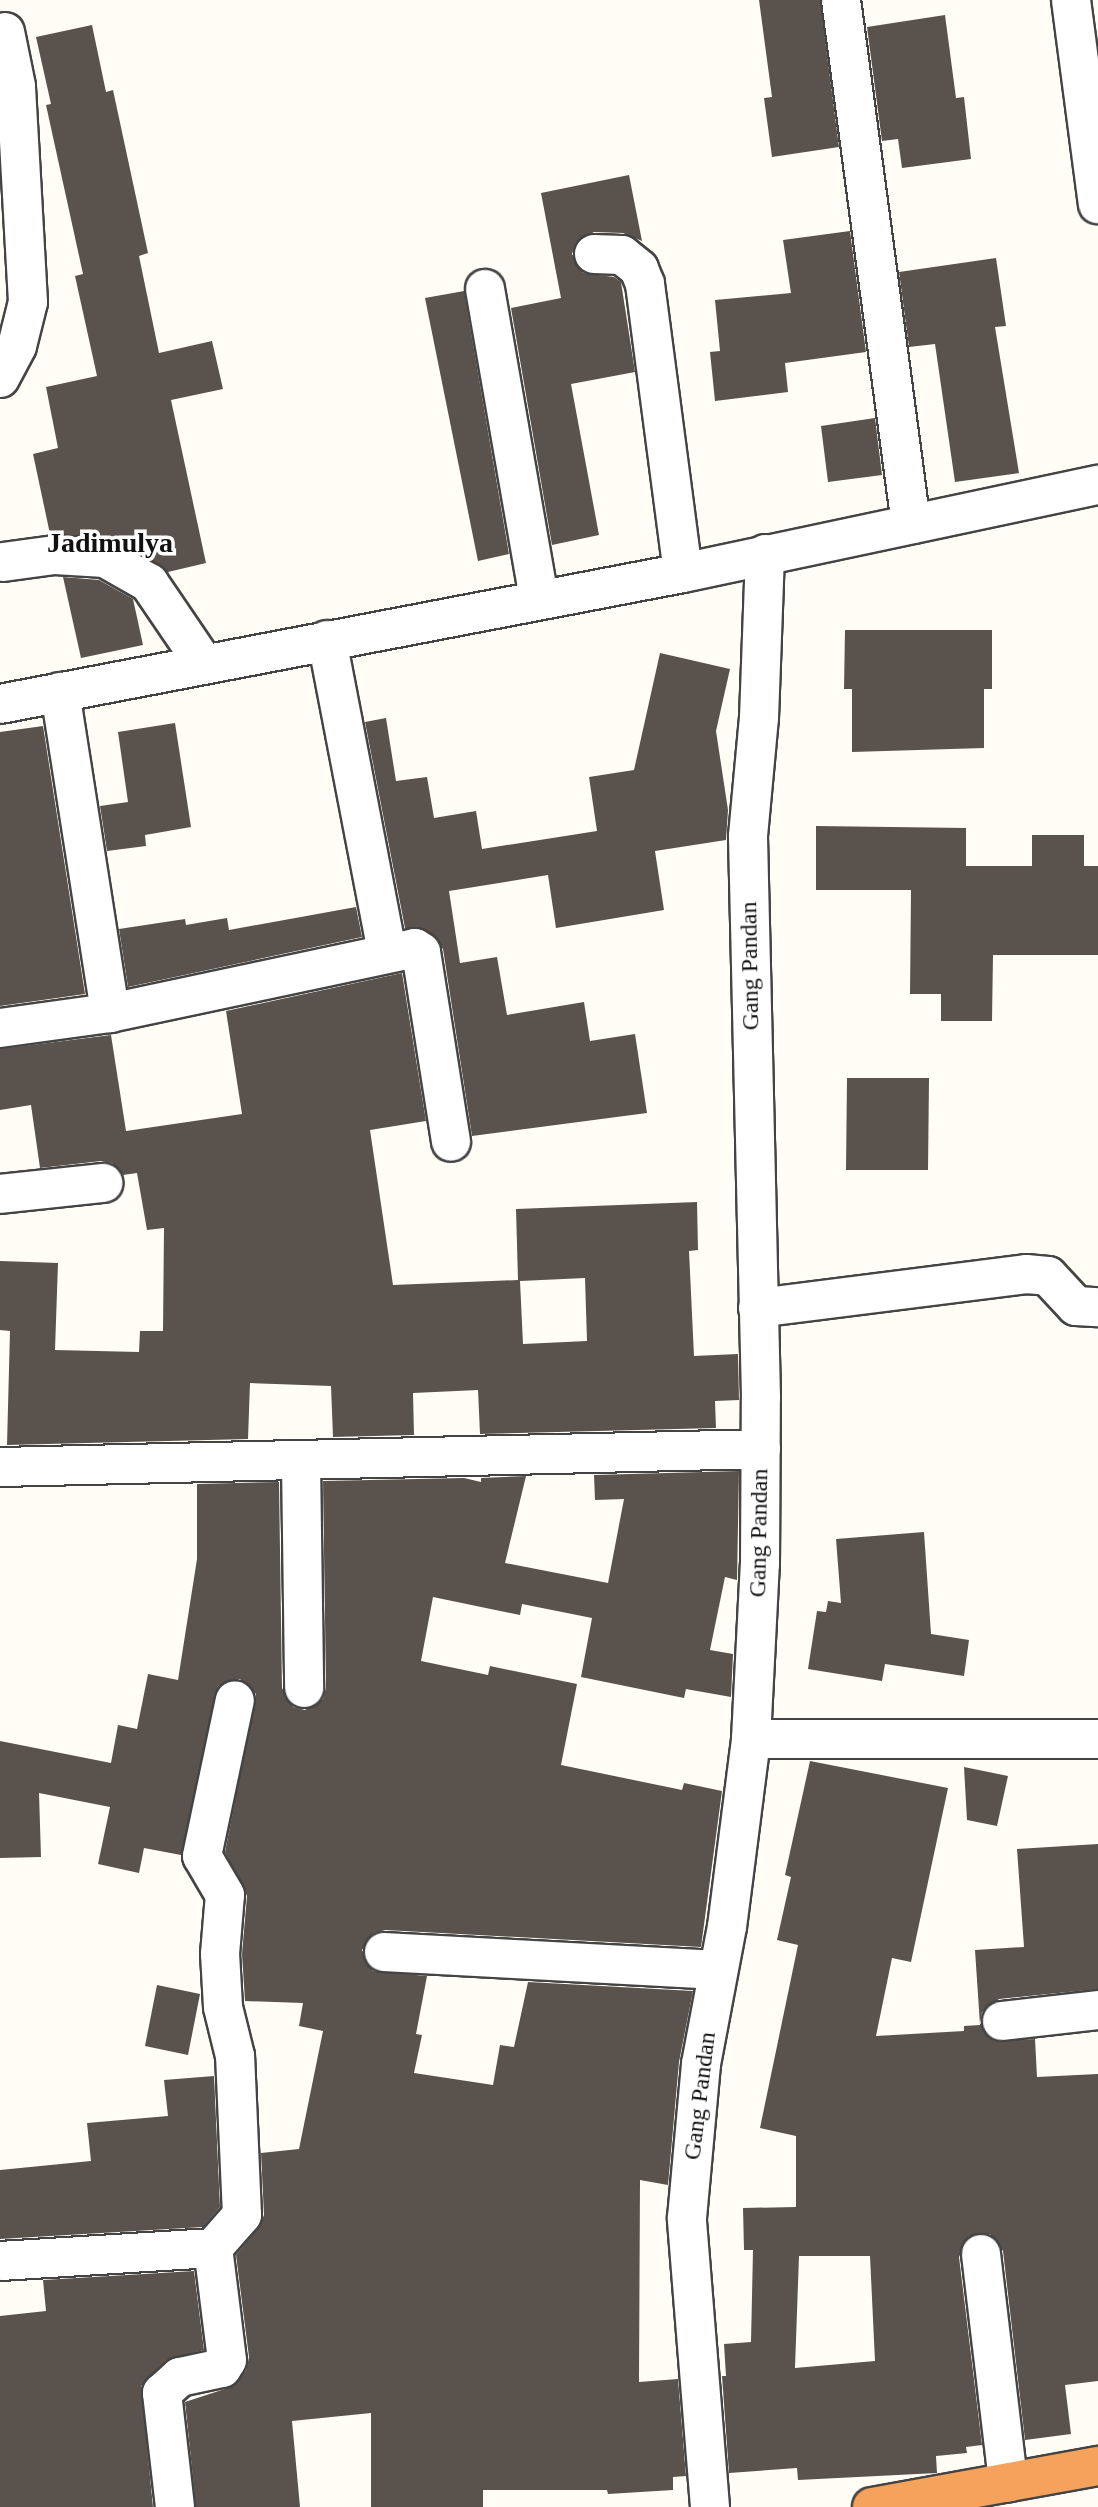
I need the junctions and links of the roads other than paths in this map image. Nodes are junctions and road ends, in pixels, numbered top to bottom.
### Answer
1 (841, 0) edge
2 (1071, 0) edge
3 (5, 32) dead end
4 (1098, 204) edge
5 (594, 254) dead end
6 (485, 289) dead end
7 (0, 378) edge
8 (1098, 485) edge
9 (911, 524) junction
10 (765, 555) junction
11 (1, 557) edge
12 (683, 573) junction
13 (539, 599) junction
14 (327, 640) junction
15 (204, 664) junction
16 (60, 692) junction
17 (0, 704) edge
18 (387, 952) junction
19 (110, 1013) junction
20 (0, 1028) edge
21 (451, 1142) dead end
22 (103, 1183) dead end
23 (0, 1194) edge
24 (1098, 1307) edge
25 (758, 1308) junction
26 (761, 1449) junction
27 (301, 1461) junction
28 (0, 1467) edge
29 (304, 1688) dead end
30 (234, 1700) dead end
31 (751, 1739) junction
32 (1098, 1739) edge
33 (384, 1952) dead end
34 (718, 1970) junction
35 (1098, 2010) edge
36 (1002, 2021) dead end
37 (213, 2249) junction
38 (981, 2254) dead end
39 (0, 2261) edge
40 (1098, 2466) edge
41 (1008, 2482) junction
42 (175, 2507) edge
43 (710, 2507) edge
44 (872, 2507) edge

1 - 9 street
2 - 4 street
3 - 7 street
5 - 12 street
6 - 13 street
8 - 9 street
9 - 10 street
10 - 12 street
10 - 25 street, Gang Pandan
11 - 15 street
12 - 13 street
13 - 14 street
14 - 15 street
14 - 18 street
15 - 16 street
16 - 17 street
16 - 19 street
18 - 19 street
18 - 21 street
19 - 20 street
22 - 23 street
24 - 25 street
25 - 26 street, Gang Pandan
26 - 27 street
26 - 31 street, Gang Pandan
27 - 28 street
27 - 29 street
30 - 37 street
31 - 32 street
31 - 34 street, Gang Pandan
33 - 34 street
34 - 43 street, Gang Pandan
35 - 36 street
37 - 39 street
37 - 42 street
38 - 41 street
40 - 41 highway
41 - 44 highway

